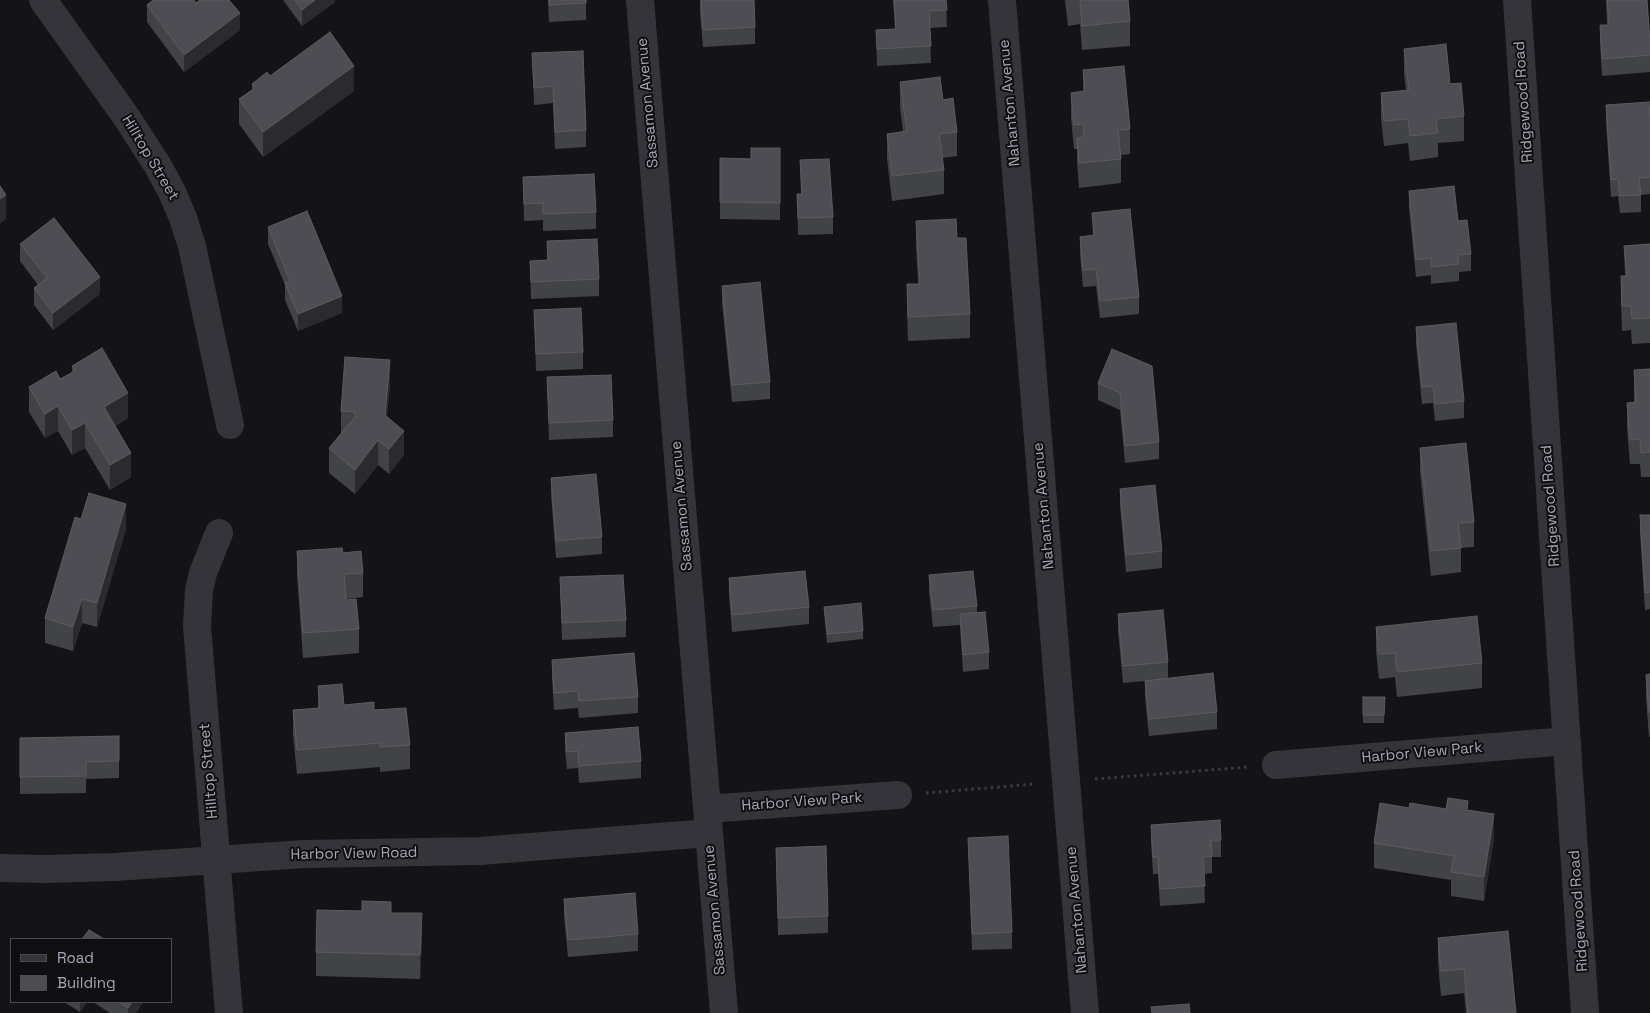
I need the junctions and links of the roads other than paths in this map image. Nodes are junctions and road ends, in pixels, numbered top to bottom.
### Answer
1 (43, 0) edge
2 (640, 0) edge
3 (1002, 0) edge
4 (1517, 0) edge
5 (230, 425) dead end
6 (220, 533) dead end
7 (1567, 741) junction
8 (1276, 765) dead end
9 (898, 795) dead end
10 (708, 821) junction
11 (216, 860) junction
12 (0, 868) edge
13 (229, 1013) edge
14 (724, 1013) edge
15 (1086, 1013) edge
16 (1586, 1013) edge

1 - 5 street, Hilltop Street
2 - 10 street, Sassamon Avenue
3 - 15 street, Nahanton Avenue
4 - 7 street, Ridgewood Road
6 - 11 street, Hilltop Street
7 - 8 street, Harbor View Park
7 - 16 street, Ridgewood Road
9 - 10 street, Harbor View Park
10 - 11 street, Harbor View Road
10 - 14 street, Sassamon Avenue
11 - 12 street, Harbor View Road
11 - 13 street, Hilltop Street

